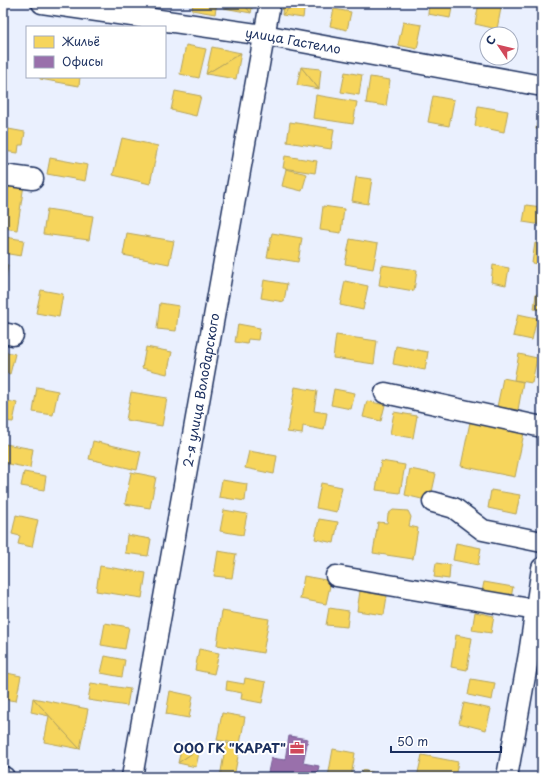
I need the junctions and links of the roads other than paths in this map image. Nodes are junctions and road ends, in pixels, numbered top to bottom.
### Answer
1 (42, 3) edge
2 (270, 3) edge
3 (264, 35) junction
4 (542, 86) edge
5 (3, 175) edge
6 (32, 179) dead end
7 (385, 393) dead end
8 (542, 427) edge
9 (433, 502) dead end
10 (542, 542) edge
11 (542, 568) edge
12 (336, 576) dead end
13 (536, 610) junction
14 (535, 655) edge
15 (132, 777) edge
16 (507, 777) edge

1 - 3 street, улица Гастелло
2 - 3 street, 2-я улица Володарского
3 - 4 street, улица Гастелло
3 - 15 street, 2-я улица Володарского
5 - 6 street
7 - 8 street
9 - 10 street
11 - 13 street
12 - 13 street
13 - 14 street
14 - 16 street

